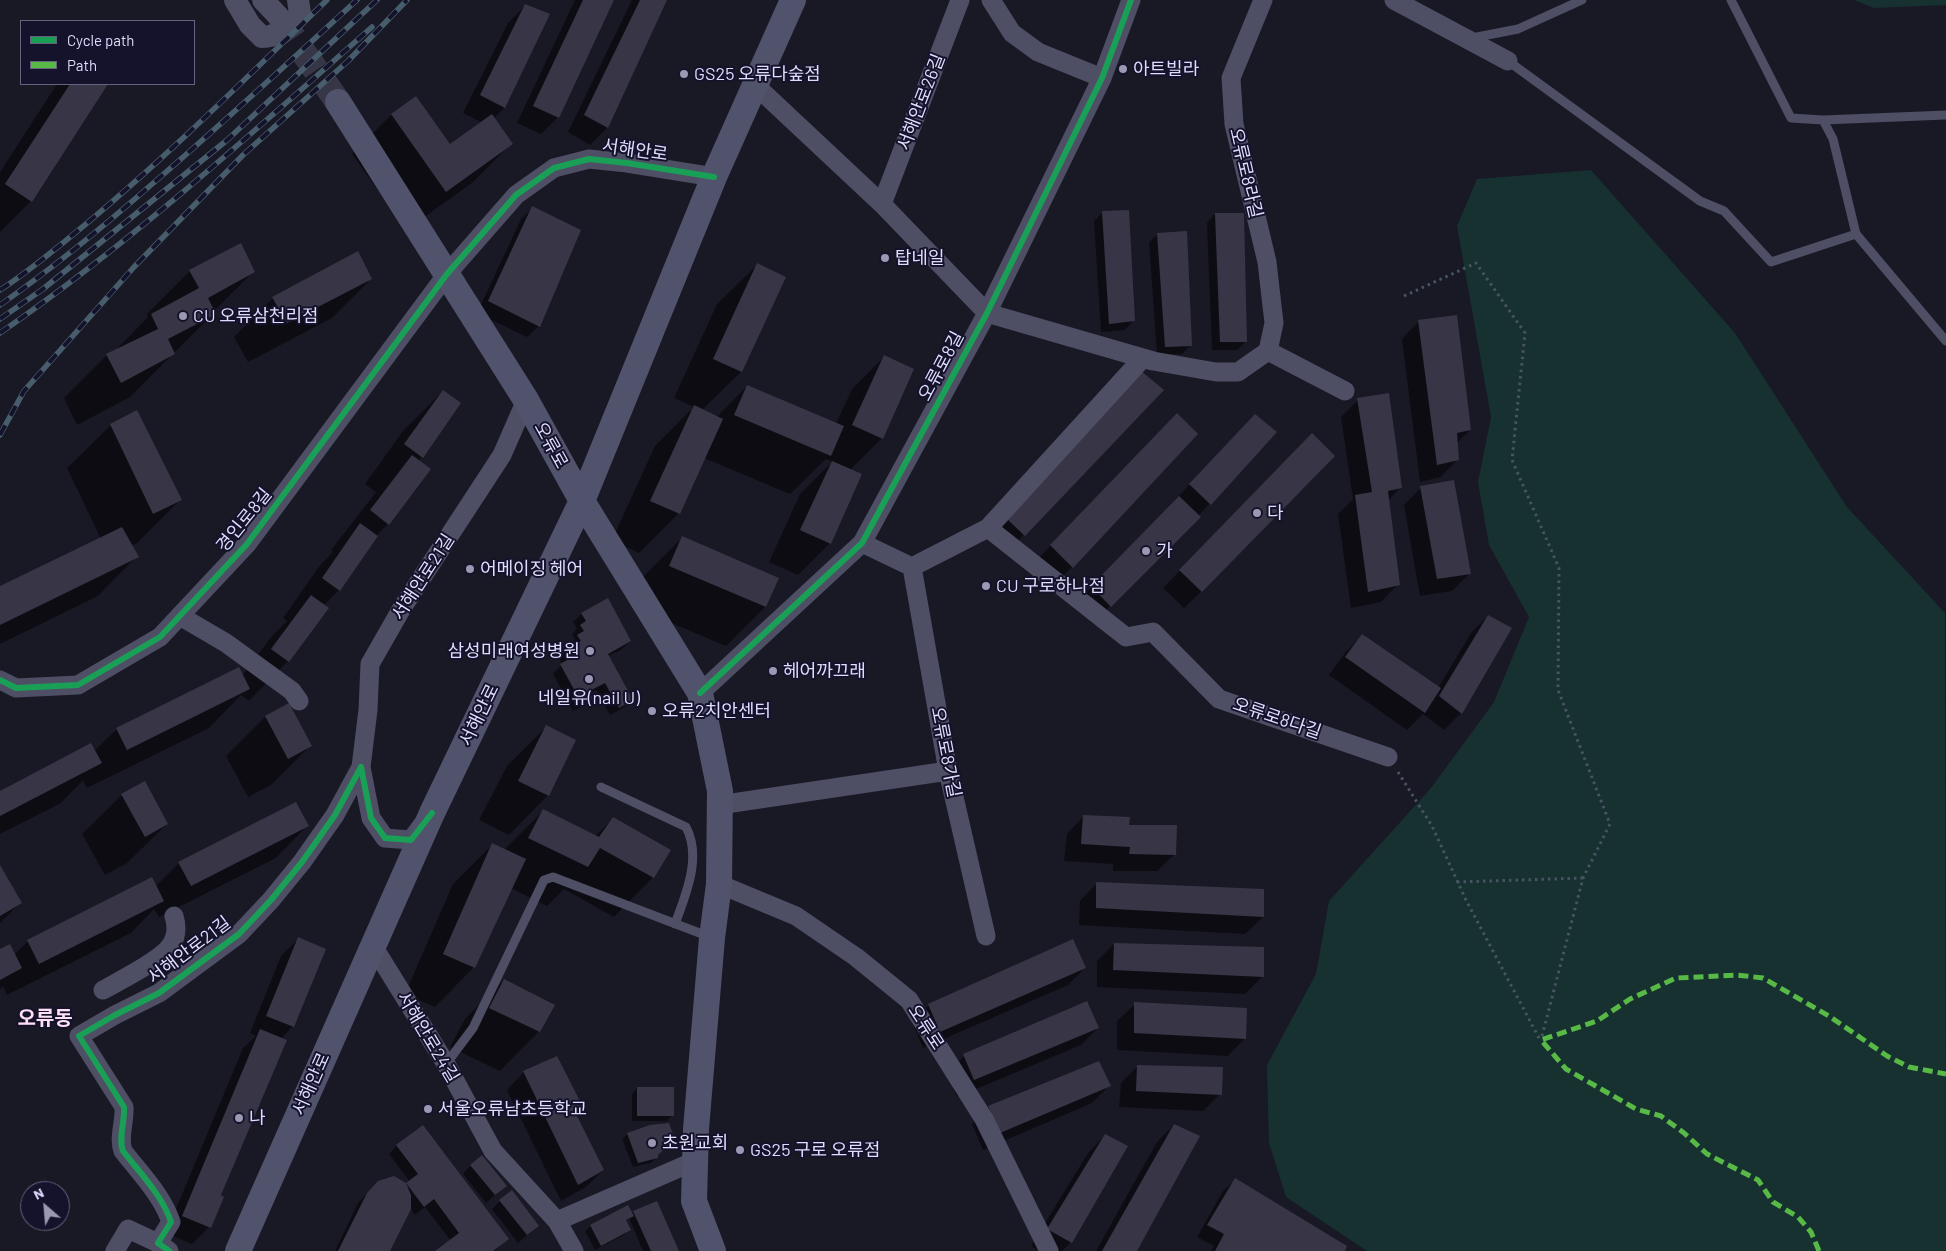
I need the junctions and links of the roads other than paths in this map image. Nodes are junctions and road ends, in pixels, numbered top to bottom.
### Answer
1 (235, 0) edge
2 (263, 0) edge
3 (298, 0) edge
4 (793, 0) edge
5 (960, 0) edge
6 (991, 0) edge
7 (1131, 0) edge
8 (1263, 0) edge
9 (1394, 0) edge
10 (1582, 0) edge
11 (1731, 0) edge
12 (279, 17) tunnel mouth
13 (1468, 39) junction
14 (1508, 61) joint
15 (1102, 78) junction
16 (755, 85) junction
17 (338, 102) tunnel mouth
18 (1946, 115) edge
19 (1824, 120) junction
20 (714, 177) junction
21 (882, 204) junction
22 (1856, 234) junction
23 (447, 274) junction
24 (987, 313) junction
25 (1946, 341) edge
26 (1268, 351) junction
27 (1143, 358) junction
28 (1345, 390) dead end
29 (526, 400) junction
30 (582, 501) junction
31 (988, 528) junction
32 (862, 543) junction
33 (912, 567) junction
34 (180, 616) junction
35 (0, 680) edge
36 (700, 693) junction
37 (299, 701) dead end
38 (1388, 756) road end
39 (361, 767) junction
40 (948, 770) junction
41 (601, 787) dead end
42 (719, 805) junction
43 (432, 813) junction
44 (719, 884) junction
45 (174, 916) dead end
46 (675, 924) junction
47 (986, 936) dead end
48 (712, 938) junction
49 (373, 946) junction
50 (103, 990) dead end
51 (446, 1064) junction
52 (696, 1161) junction
53 (557, 1221) junction
54 (163, 1247) edge
55 (115, 1251) edge
56 (238, 1251) edge
57 (574, 1251) edge
58 (713, 1251) edge
59 (1049, 1251) edge

1 - 3 street
2 - 12 street
4 - 16 main road, 서해안로
5 - 21 street, 서해안로26길
6 - 15 street
7 - 15 street, 오류로8길
8 - 26 street, 오류로8라길
9 - 13 street
10 - 13 lane
11 - 19 lane
13 - 14 street
14 - 22 lane
15 - 24 street, 오류로8길
16 - 20 main road, 서해안로
16 - 21 street
17 - 23 main road, 오류로
18 - 19 lane
19 - 22 lane
20 - 23 street, 서해안로
20 - 30 main road, 서해안로
21 - 24 street
22 - 25 lane
23 - 29 main road, 오류로
23 - 34 street, 경인로8길
24 - 27 street
24 - 32 street, 오류로8길
26 - 27 street
26 - 28 street
27 - 31 street
29 - 30 main road, 오류로
29 - 39 street, 서해안로21길
30 - 36 main road, 오류로
30 - 43 main road, 서해안로
31 - 33 street
31 - 38 street, 오류로8다길
32 - 33 street
32 - 36 street, 오류로8길
33 - 40 street, 오류로8가길
34 - 35 street, 경인로8길
34 - 37 street
36 - 42 main road, 오류로
39 - 43 street, 서해안로21길
39 - 54 street, 서해안로21길
40 - 42 street
40 - 47 street, 오류로8가길
41 - 46 lane
42 - 44 main road, 오류로
43 - 49 main road, 서해안로
44 - 48 main road, 오류로
44 - 59 street, 오류로
45 - 50 street
46 - 48 lane
46 - 51 lane
48 - 52 main road, 오류로
49 - 51 street, 서해안로24길
49 - 56 main road, 서해안로
51 - 53 street, 서해안로24길
52 - 53 street
52 - 58 main road, 오류로
53 - 57 street, 서해안로24길
54 - 55 street, 서해안로21길

